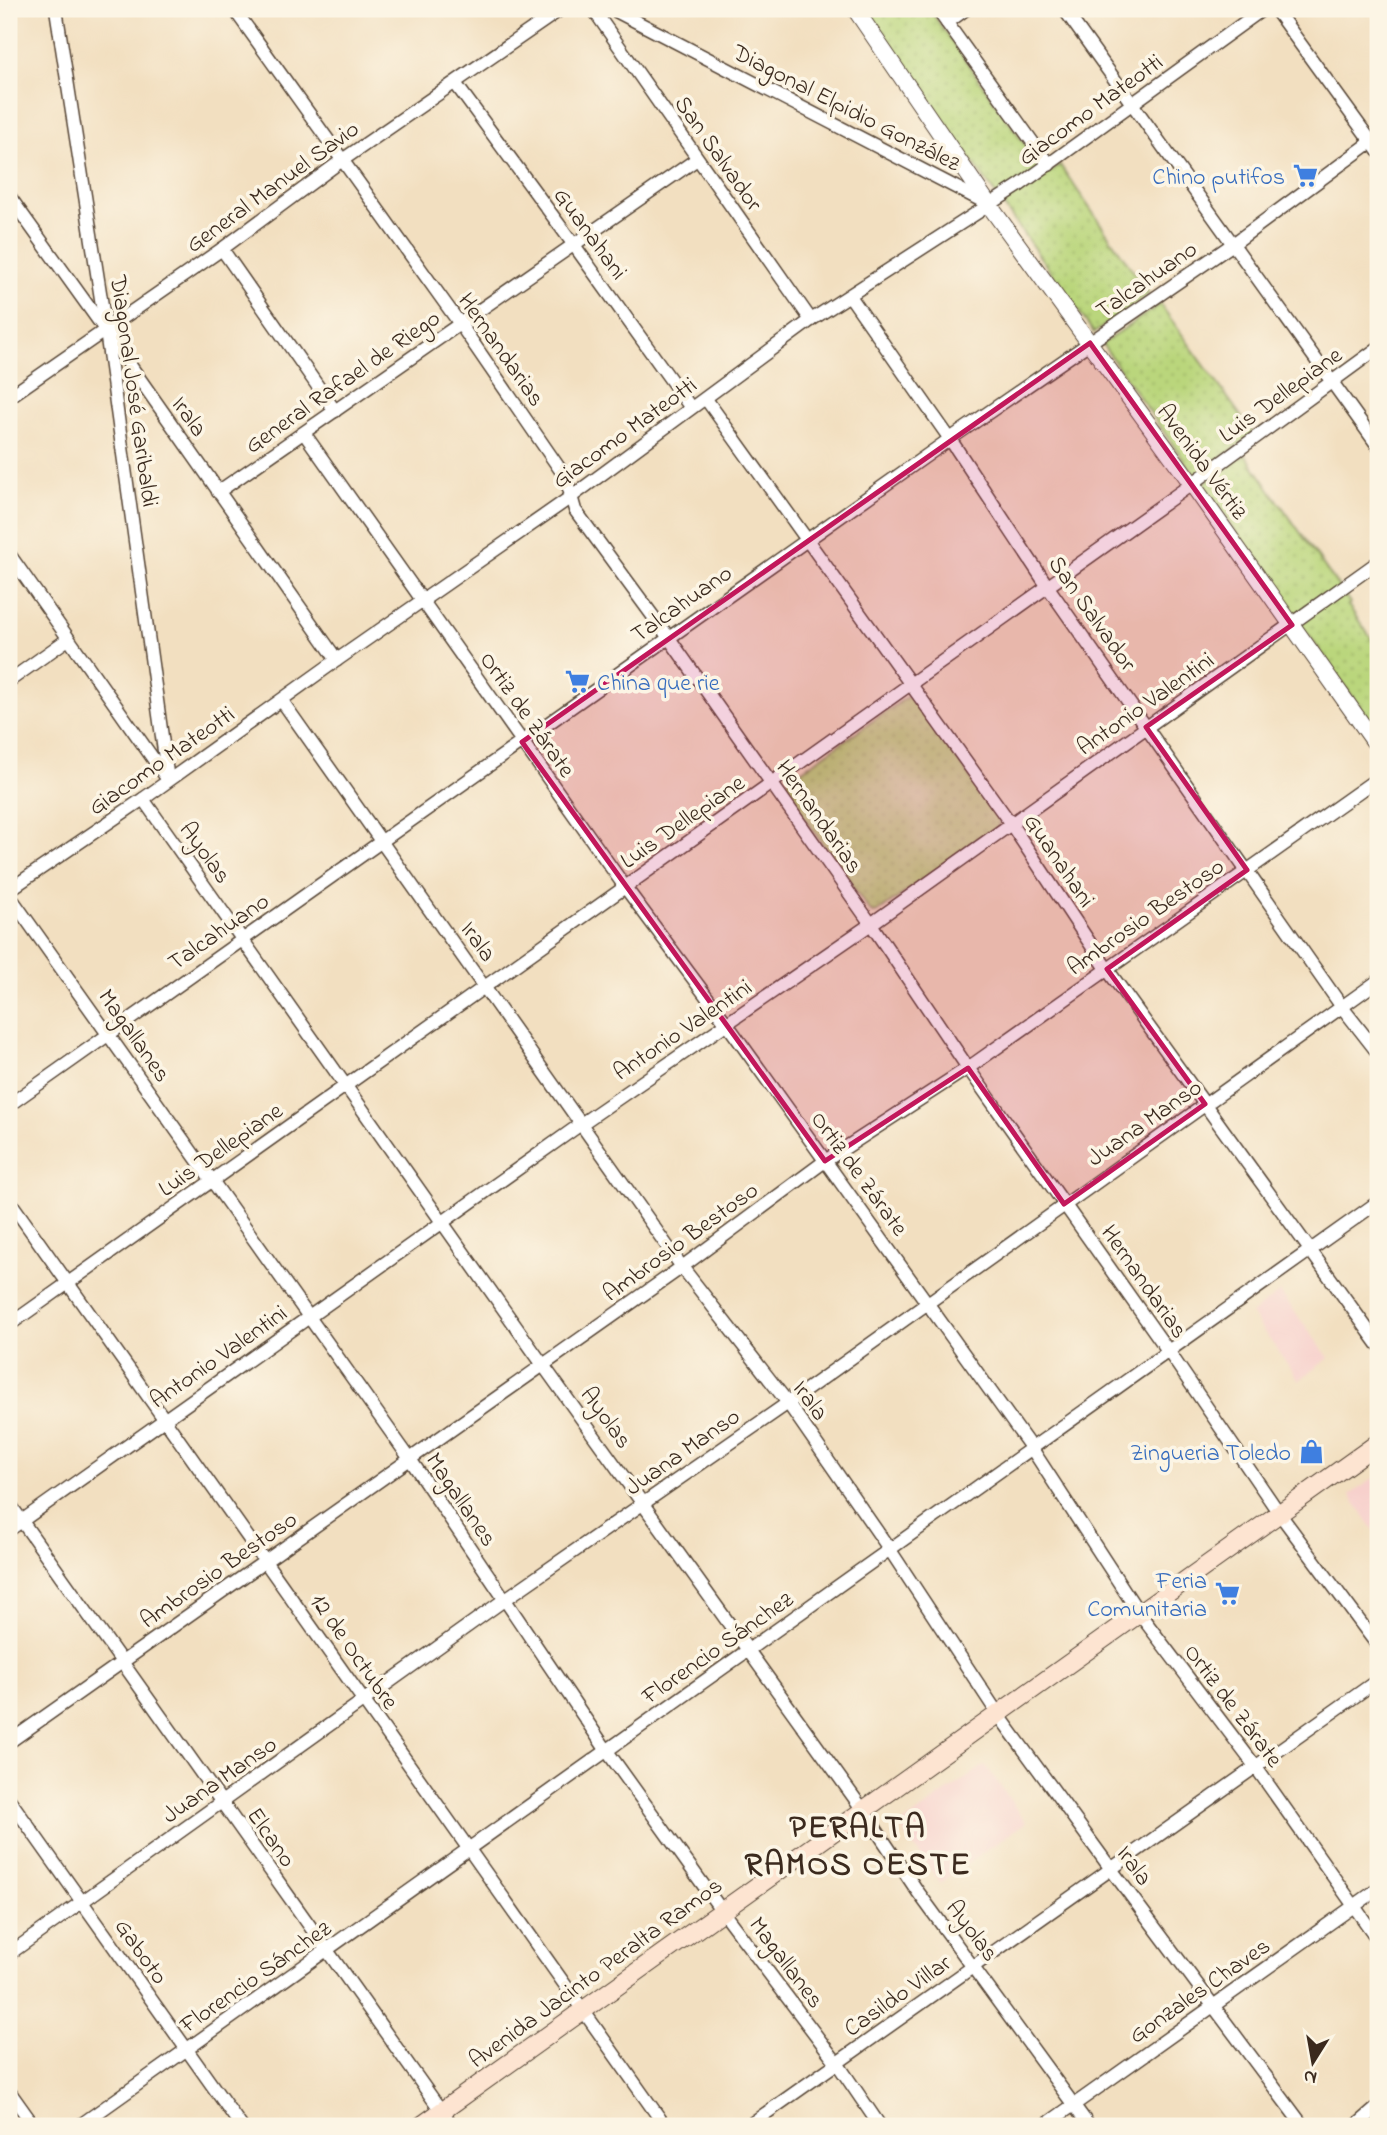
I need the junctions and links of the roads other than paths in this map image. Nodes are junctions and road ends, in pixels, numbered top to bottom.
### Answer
1 (56, 9) edge
2 (234, 9) edge
3 (561, 9) edge
4 (593, 9) edge
5 (612, 9) edge
6 (855, 9) edge
7 (937, 9) edge
8 (967, 9) edge
9 (1064, 9) edge
10 (1264, 9) edge
11 (1275, 9) edge
12 (947, 23) junction
13 (454, 83) junction
14 (1133, 104) junction
15 (1376, 143) edge
16 (697, 159) junction
17 (341, 161) junction
18 (1049, 165) junction
19 (9, 196) edge
20 (989, 205) junction
21 (1233, 244) junction
22 (574, 245) junction
23 (222, 249) junction
24 (850, 296) junction
25 (811, 320) junction
26 (460, 324) junction
27 (106, 331) junction
28 (1090, 343) junction
29 (1378, 348) edge
30 (1332, 382) junction
31 (9, 397) edge
32 (706, 399) junction
33 (691, 408) junction
34 (335, 411) junction
35 (304, 433) junction
36 (950, 439) junction
37 (1378, 446) edge
38 (1192, 484) junction
39 (218, 492) junction
40 (571, 496) junction
41 (808, 540) junction
42 (9, 554) edge
43 (1378, 562) edge
44 (1048, 587) junction
45 (423, 601) junction
46 (1292, 625) junction
47 (669, 638) junction
48 (68, 639) junction
49 (337, 660) junction
50 (9, 681) edge
51 (911, 684) junction
52 (282, 701) junction
53 (1146, 727) junction
54 (522, 742) junction
55 (1378, 747) edge
56 (1378, 778) edge
57 (168, 780) junction
58 (771, 783) junction
59 (143, 799) junction
60 (1011, 824) junction
61 (382, 841) junction
62 (1247, 870) junction
63 (625, 887) junction
64 (9, 893) edge
65 (871, 924) junction
66 (243, 939) junction
67 (1107, 969) junction
68 (1378, 981) edge
69 (485, 987) junction
70 (1342, 1007) junction
71 (727, 1024) junction
72 (108, 1034) junction
73 (1378, 1053) edge
74 (968, 1068) junction
75 (346, 1085) junction
76 (1205, 1104) junction
77 (9, 1105) edge
78 (581, 1124) junction
79 (825, 1161) junction
80 (212, 1181) junction
81 (9, 1200) edge
82 (1378, 1202) edge
83 (1064, 1204) junction
84 (442, 1222) junction
85 (1311, 1249) junction
86 (682, 1268) junction
87 (68, 1283) junction
88 (926, 1302) junction
89 (309, 1317) junction
90 (9, 1325) edge
91 (1378, 1344) edge
92 (1169, 1352) junction
93 (543, 1366) junction
94 (788, 1403) junction
95 (164, 1419) junction
96 (1378, 1443) edge
97 (1032, 1449) junction
98 (411, 1459) junction
99 (9, 1503) edge
100 (643, 1504) junction
101 (1279, 1513) junction
102 (21, 1521) junction
103 (9, 1530) edge
104 (890, 1550) junction
105 (265, 1561) junction
106 (504, 1600) junction
107 (1139, 1613) junction
108 (1378, 1646) edge
109 (748, 1651) junction
110 (122, 1662) junction
111 (1378, 1680) edge
112 (365, 1701) junction
113 (998, 1714) junction
114 (9, 1742) edge
115 (607, 1751) junction
116 (1255, 1766) junction
117 (9, 1799) edge
118 (222, 1803) junction
119 (863, 1810) junction
120 (470, 1849) junction
121 (1111, 1869) junction
122 (1378, 1889) edge
123 (82, 1902) junction
124 (1353, 1907) junction
125 (722, 1911) junction
126 (1378, 1940) edge
127 (327, 1951) junction
128 (9, 1954) edge
129 (974, 1967) junction
130 (1213, 2006) junction
131 (584, 2010) junction
132 (187, 2050) junction
133 (836, 2063) junction
134 (9, 2091) edge
135 (1073, 2105) junction
136 (1378, 2107) edge
137 (447, 2119) edge
138 (34, 2126) edge
139 (79, 2126) edge
140 (241, 2126) edge
141 (421, 2126) edge
142 (665, 2126) edge
143 (748, 2126) edge
144 (880, 2126) edge
145 (1044, 2126) edge
146 (1089, 2126) edge
147 (1303, 2126) edge
148 (1356, 2126) edge

1 - 27 street, Diagonal José Garibaldi
2 - 17 street, Hernandarias
3 - 13 street, General Manuel Savio
4 - 16 street, San Salvador
5 - 20 street, Diagonal Elpidio González
6 - 20 street, Avenida Vértiz
7 - 12 street
8 - 12 street
9 - 14 street
10 - 14 street, Giacomo Mateotti
11 - 15 street
12 - 18 street
13 - 17 street, General Manuel Savio
13 - 22 street, Guanahani
14 - 18 street, Giacomo Mateotti
14 - 21 street
15 - 21 street, Talcahuano
16 - 22 street, General Rafael de Riego
16 - 25 street, San Salvador
17 - 23 street, General Manuel Savio
17 - 26 street, Hernandarias
18 - 20 street, Giacomo Mateotti
19 - 27 street, Irala
20 - 24 street, Giacomo Mateotti
20 - 28 street, Avenida Vértiz
21 - 28 street, Talcahuano
21 - 30 street
22 - 26 street, General Rafael de Riego
22 - 33 street, Guanahani
23 - 27 street, General Manuel Savio
23 - 34 street
24 - 25 street, Giacomo Mateotti
24 - 36 street, San Salvador
25 - 32 street, Giacomo Mateotti
26 - 34 street, General Rafael de Riego
26 - 40 street, Hernandarias
27 - 31 street, General Manuel Savio
27 - 39 street, Irala
27 - 57 street, Diagonal José Garibaldi
28 - 36 street, Talcahuano
28 - 38 street, Avenida Vértiz
29 - 30 street, Luis Dellepiane
30 - 37 street
30 - 38 street, Luis Dellepiane
32 - 33 street, Giacomo Mateotti
32 - 41 street, Guanahani
33 - 40 street, Giacomo Mateotti
34 - 35 street, General Rafael de Riego
35 - 39 street, General Rafael de Riego
35 - 45 street, Ortiz de Zárate
36 - 41 street, Talcahuano
36 - 44 street, San Salvador
38 - 44 street, Luis Dellepiane
38 - 46 street, Avenida Vértiz
39 - 49 street, Irala
40 - 45 street, Giacomo Mateotti
40 - 47 street, Hernandarias
41 - 47 street, Talcahuano
41 - 51 street, Guanahani
42 - 48 street
43 - 46 street, Antonio Valentini
44 - 51 street, Luis Dellepiane
44 - 53 street, San Salvador
45 - 49 street, Giacomo Mateotti
45 - 54 street, Ortiz de Zárate
46 - 53 street, Antonio Valentini
46 - 55 street, Avenida Vértiz
47 - 54 street, Talcahuano
47 - 58 street, Hernandarias
48 - 50 street
48 - 57 street
49 - 52 street, Giacomo Mateotti
51 - 58 street, Luis Dellepiane
51 - 60 street, Guanahani
52 - 57 street, Giacomo Mateotti
52 - 61 street, Irala
53 - 60 street, Antonio Valentini
53 - 62 street, San Salvador
54 - 61 street, Talcahuano
54 - 63 street, Ortiz de Zárate
56 - 62 street, Ambrosio Bestoso
57 - 59 street, Giacomo Mateotti
58 - 63 street, Luis Dellepiane
58 - 65 street, Hernandarias
59 - 64 street, Giacomo Mateotti
59 - 66 street, Ayolas
60 - 65 street, Antonio Valentini
60 - 67 street, Guanahani
61 - 66 street, Talcahuano
61 - 69 street, Irala
62 - 67 street, Ambrosio Bestoso
62 - 70 street, San Salvador
63 - 69 street, Luis Dellepiane
63 - 71 street, Ortiz de Zárate
64 - 72 street, Magallanes
65 - 71 street, Antonio Valentini
65 - 74 street, Hernandarias
66 - 72 street, Talcahuano
66 - 75 street, Ayolas
67 - 74 street, Ambrosio Bestoso
67 - 76 street, Guanahani
68 - 70 street, Juana Manso
69 - 75 street, Luis Dellepiane
69 - 78 street, Irala
70 - 73 street, San Salvador
70 - 76 street, Juana Manso
71 - 78 street, Antonio Valentini
71 - 79 street, Ortiz de Zárate
72 - 77 street, Talcahuano
72 - 80 street, Magallanes
74 - 79 street, Ambrosio Bestoso
74 - 83 street, Hernandarias
75 - 80 street, Luis Dellepiane
75 - 84 street, Ayolas
76 - 83 street, Juana Manso
76 - 85 street, Guanahani
78 - 84 street, Antonio Valentini
78 - 86 street, Irala
79 - 86 street, Ambrosio Bestoso
79 - 88 street, Ortiz de Zárate
80 - 87 street, Luis Dellepiane
80 - 89 street, Magallanes
81 - 87 street, 12 de Octubre
82 - 85 street, Florencio Sánchez
83 - 88 street, Juana Manso
83 - 92 street, Hernandarias
84 - 89 street, Antonio Valentini
84 - 93 street, Ayolas
85 - 91 street, Guanahani
85 - 92 street, Florencio Sánchez
86 - 93 street, Ambrosio Bestoso
86 - 94 street, Irala
87 - 90 street, Luis Dellepiane
87 - 95 street, 12 de Octubre
88 - 94 street, Juana Manso
88 - 97 street, Ortiz de Zárate
89 - 95 street, Antonio Valentini
89 - 98 street, Magallanes
92 - 97 street, Florencio Sánchez
92 - 101 street, Hernandarias
93 - 98 street, Ambrosio Bestoso
93 - 100 street, Ayolas
94 - 100 street, Juana Manso
94 - 104 street, Irala
95 - 102 street, Antonio Valentini
95 - 105 street, 12 de Octubre
96 - 101 main road, Avenida Jacinto Peralta Ramos
97 - 104 street, Florencio Sánchez
97 - 107 street, Ortiz de Zárate
98 - 105 street, Ambrosio Bestoso
98 - 106 street, Magallanes
99 - 102 street, Elcano
100 - 106 street, Juana Manso
100 - 109 street, Ayolas
101 - 107 main road, Avenida Jacinto Peralta Ramos
101 - 108 street, Hernandarias
102 - 103 street, Antonio Valentini
102 - 110 street, Elcano
104 - 109 street, Florencio Sánchez
104 - 113 street, Irala
105 - 110 street, Ambrosio Bestoso
105 - 112 street, 12 de Octubre
106 - 112 street, Juana Manso
106 - 115 street, Magallanes
107 - 113 main road, Avenida Jacinto Peralta Ramos
107 - 116 street, Ortiz de Zárate
109 - 115 street, Florencio Sánchez
109 - 119 street, Ayolas
110 - 114 street, Ambrosio Bestoso
110 - 118 street, Elcano
111 - 116 street, Casildo Villar
112 - 118 street, Juana Manso
112 - 120 street, 12 de Octubre
113 - 119 main road, Avenida Jacinto Peralta Ramos
113 - 121 street, Irala
115 - 120 street, Florencio Sánchez
115 - 125 street, Magallanes
116 - 121 street, Casildo Villar
116 - 124 street, Ortiz de Zárate
117 - 123 street, Gaboto
118 - 123 street, Juana Manso
118 - 127 street, Elcano
119 - 125 main road, Avenida Jacinto Peralta Ramos
119 - 129 street, Ayolas
120 - 127 street, Florencio Sánchez
120 - 131 street, 12 de Octubre
121 - 129 street, Casildo Villar
121 - 130 street, Irala
122 - 124 street, Gonzales Chaves
123 - 128 street, Juana Manso
123 - 132 street, Gaboto
124 - 126 street, Ortiz de Zárate
124 - 130 street, Gonzales Chaves
125 - 131 main road, Avenida Jacinto Peralta Ramos
125 - 133 street, Magallanes
127 - 132 street, Florencio Sánchez
127 - 137 street, Elcano
129 - 133 street, Casildo Villar
129 - 135 street, Ayolas
130 - 135 street, Gonzales Chaves
130 - 147 street, Irala
131 - 137 main road, Avenida Jacinto Peralta Ramos
131 - 142 street, 12 de Octubre
132 - 139 street, Florencio Sánchez
132 - 140 street, Gaboto
133 - 143 street, Casildo Villar
133 - 144 street, Magallanes
134 - 138 street
135 - 145 street, Gonzales Chaves
135 - 146 street, Ayolas
136 - 148 street
137 - 141 main road, Avenida Jacinto Peralta Ramos

